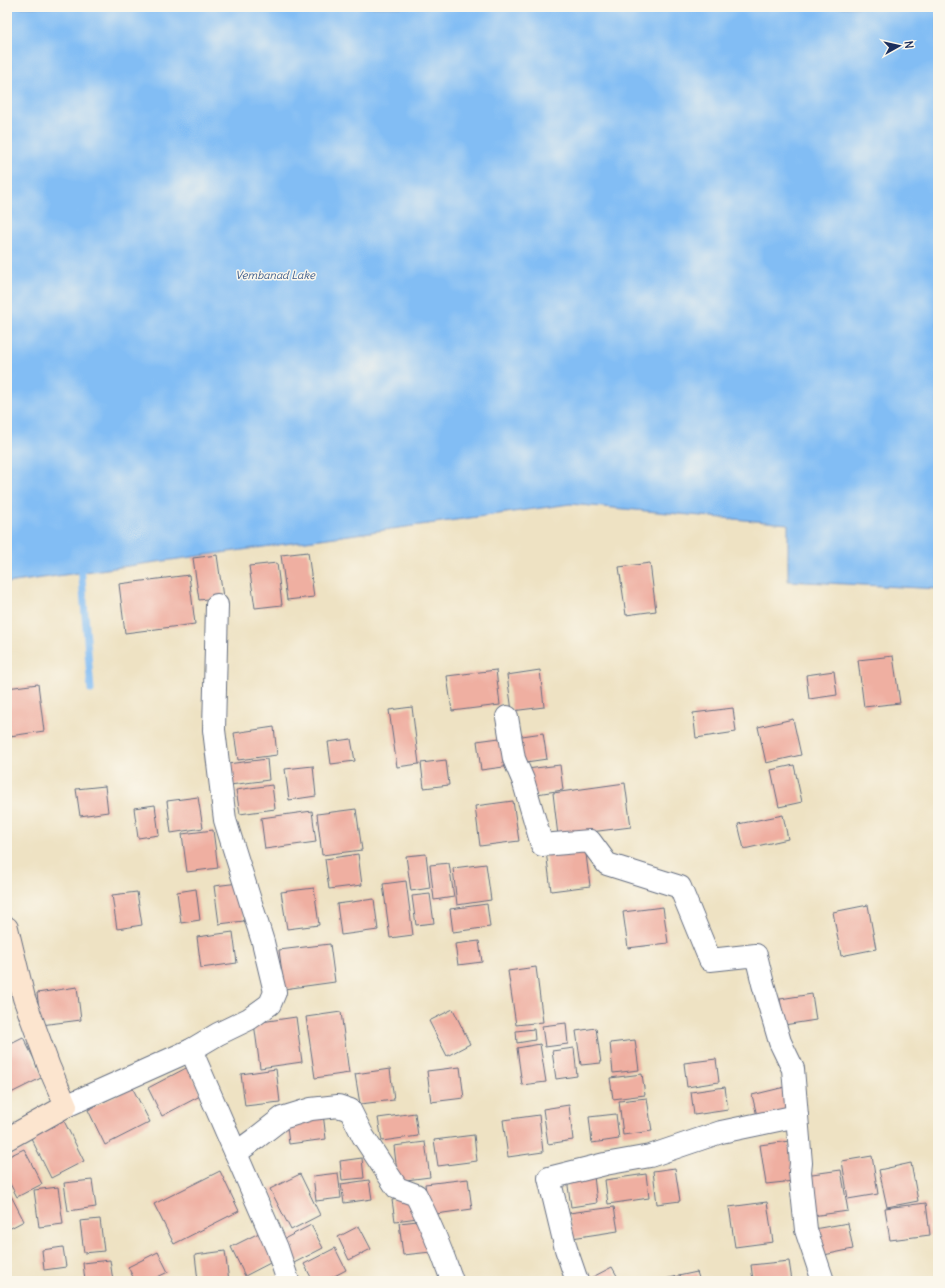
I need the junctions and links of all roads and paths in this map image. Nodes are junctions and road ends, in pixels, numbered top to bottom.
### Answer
1 (217, 605) dead end
2 (507, 717) dead end
3 (7, 928) edge
4 (191, 1050) junction
5 (66, 1106) junction
6 (797, 1116) junction
7 (7, 1139) edge
8 (236, 1152) junction
9 (288, 1281) edge
10 (452, 1281) edge
11 (577, 1281) edge
12 (823, 1281) edge

1 - 4 street
2 - 6 street
3 - 5 main road
4 - 5 street
4 - 8 street
5 - 7 main road
6 - 11 street
6 - 12 street
8 - 9 street
8 - 10 street

